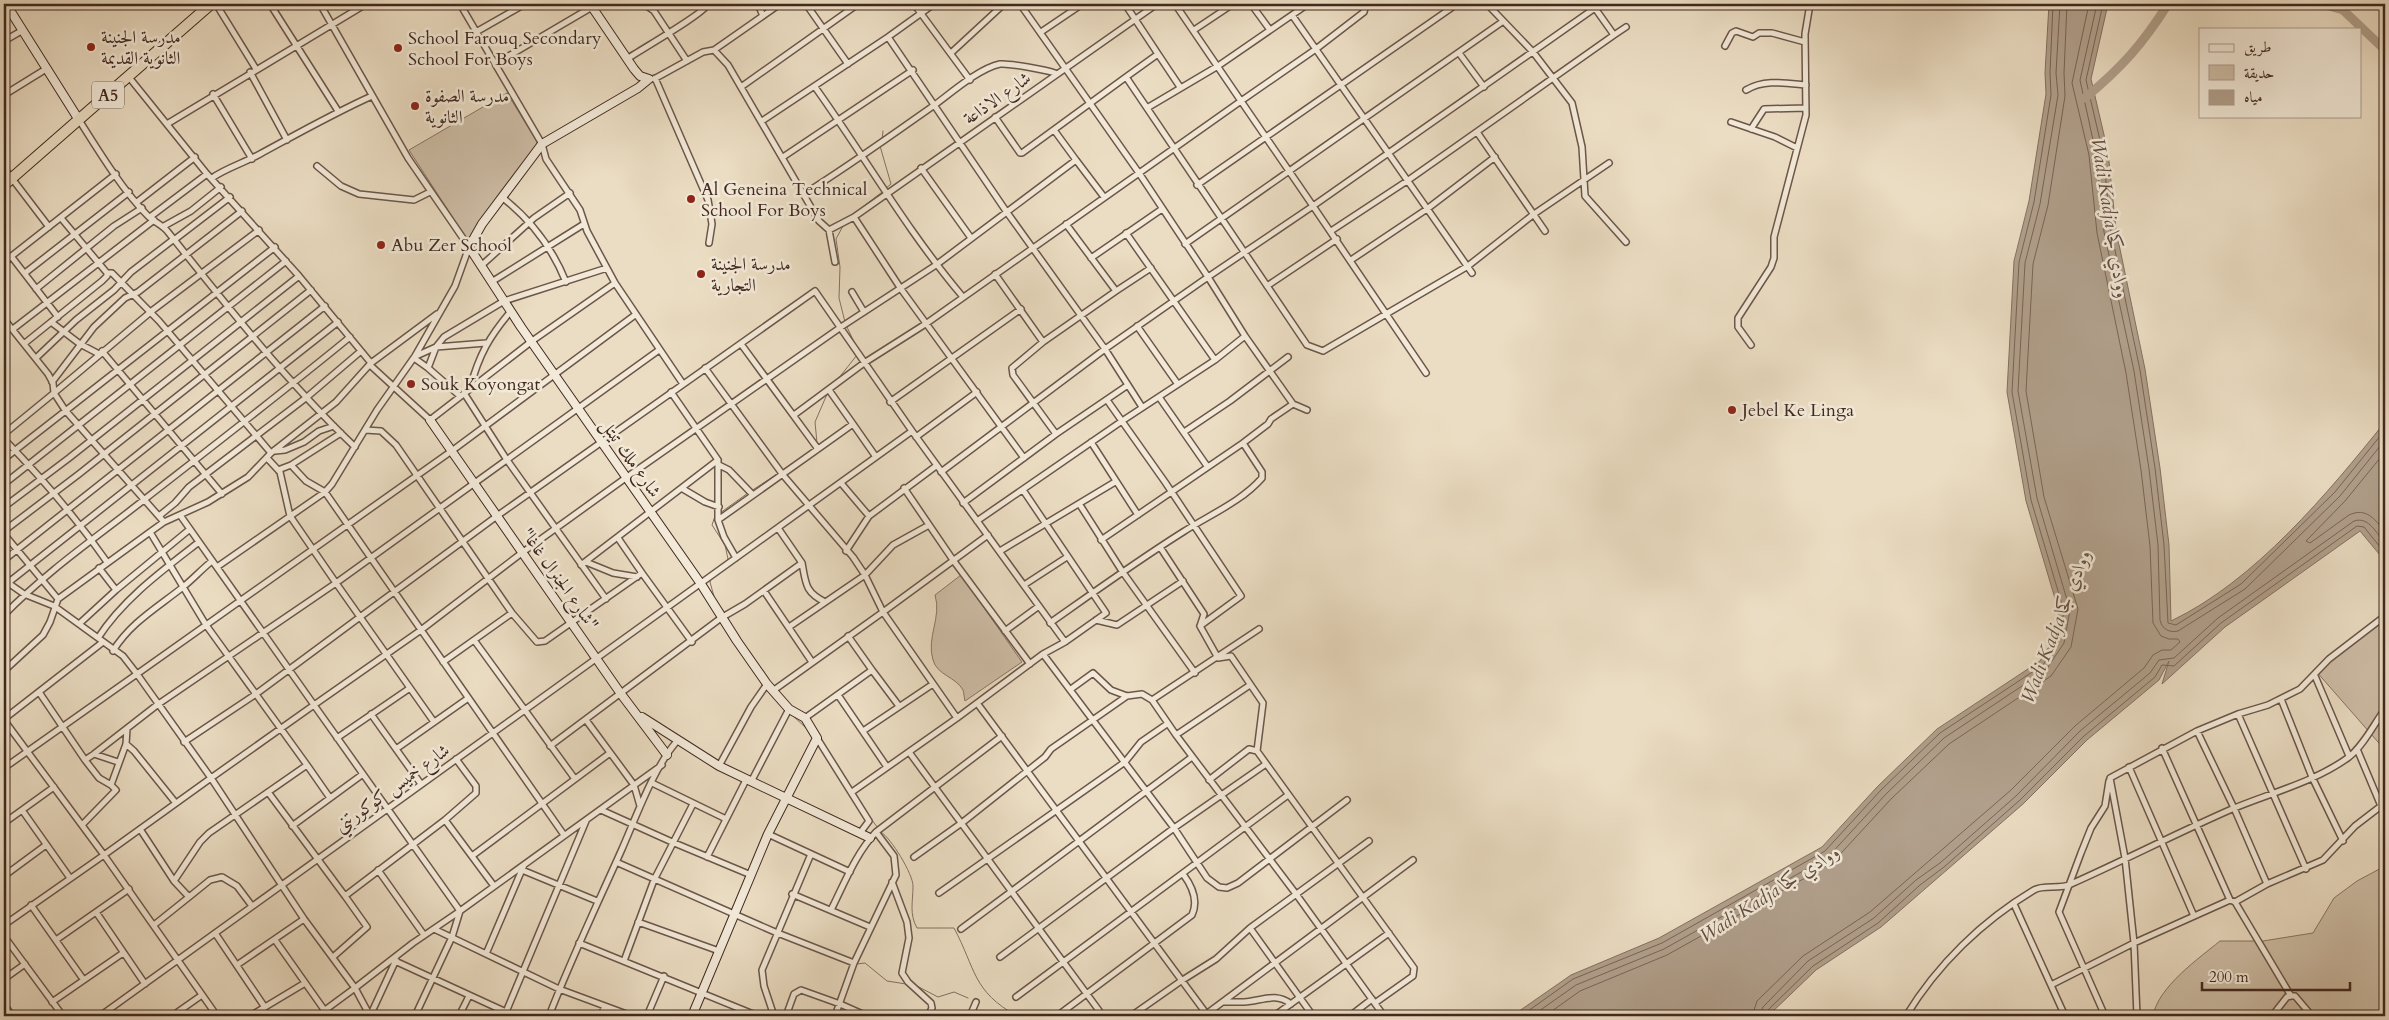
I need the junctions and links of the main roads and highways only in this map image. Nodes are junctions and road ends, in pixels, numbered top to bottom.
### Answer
1 (6, 4) edge
2 (211, 4) edge
3 (591, 5) edge
4 (79, 120) junction
5 (4, 185) edge
6 (430, 420) road end
7 (638, 715) junction
8 (667, 755) road end
9 (785, 799) junction
10 (870, 838) road end
11 (692, 1016) edge

1 - 4 main road
2 - 4 highway, A5
3 - 9 main road, شارع ملك تيتل
4 - 5 highway, A5
6 - 7 main road, "شارع الجنرال غاغا"
7 - 8 main road, "شارع الجنرال غاغا"
7 - 9 main road
9 - 10 main road
9 - 11 main road

